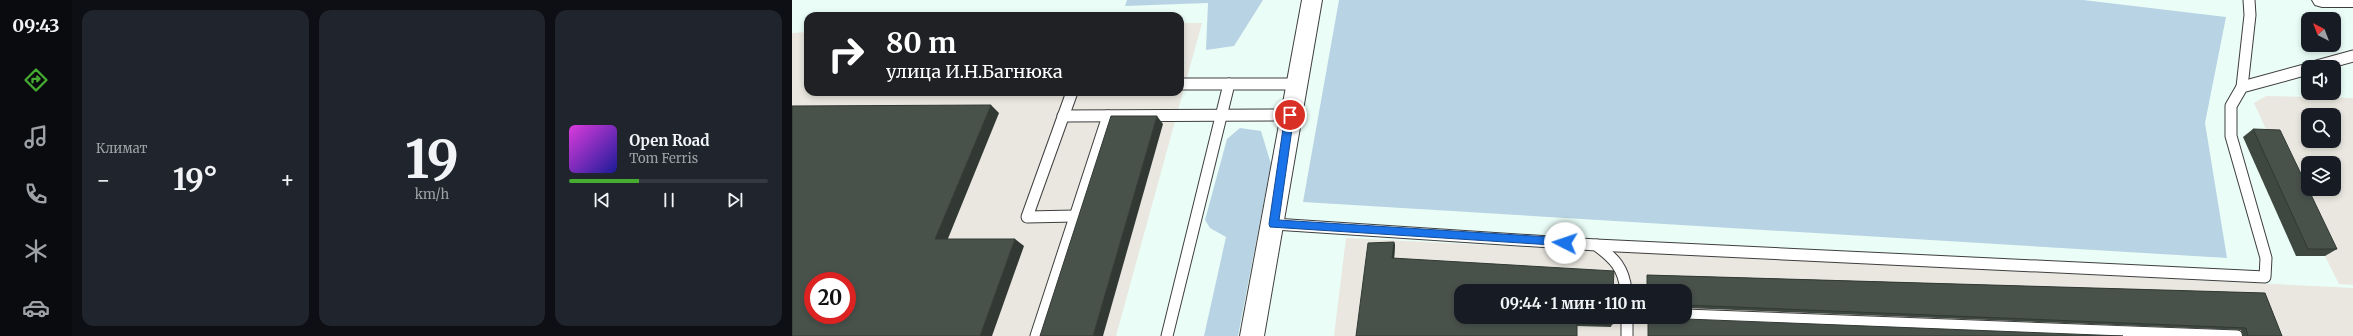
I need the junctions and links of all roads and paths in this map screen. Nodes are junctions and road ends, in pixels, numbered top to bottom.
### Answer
1 (1312, 0) edge
2 (2249, 0) edge
3 (2322, 0) edge
4 (2353, 0) edge
5 (2353, 56) edge
6 (2339, 60) edge
7 (2301, 71) edge
8 (1184, 84) edge
9 (1229, 84) junction
10 (1296, 84) junction
11 (2242, 87) junction
12 (1070, 96) edge
13 (1221, 115) junction
14 (1290, 115) junction
15 (1063, 116) junction
16 (1108, 116) junction
17 (1075, 216) junction
18 (1274, 224) junction
19 (1596, 245) junction
20 (1625, 284) edge
21 (1692, 315) edge
22 (1627, 324) edge
23 (1036, 336) edge
24 (1167, 336) edge
25 (1252, 336) edge
26 (1627, 336) edge
27 (2237, 336) edge

1 - 10 street
2 - 11 lane
3 - 4 street
5 - 6 lane
7 - 11 lane
8 - 9 lane
9 - 10 lane
9 - 13 lane
10 - 14 street
11 - 19 lane
12 - 15 lane
13 - 14 lane
13 - 16 lane
13 - 24 lane
14 - 18 street
15 - 16 lane
15 - 17 lane
16 - 17 lane
17 - 23 lane
18 - 19 lane
18 - 25 street
19 - 20 lane
21 - 27 lane
22 - 26 lane

